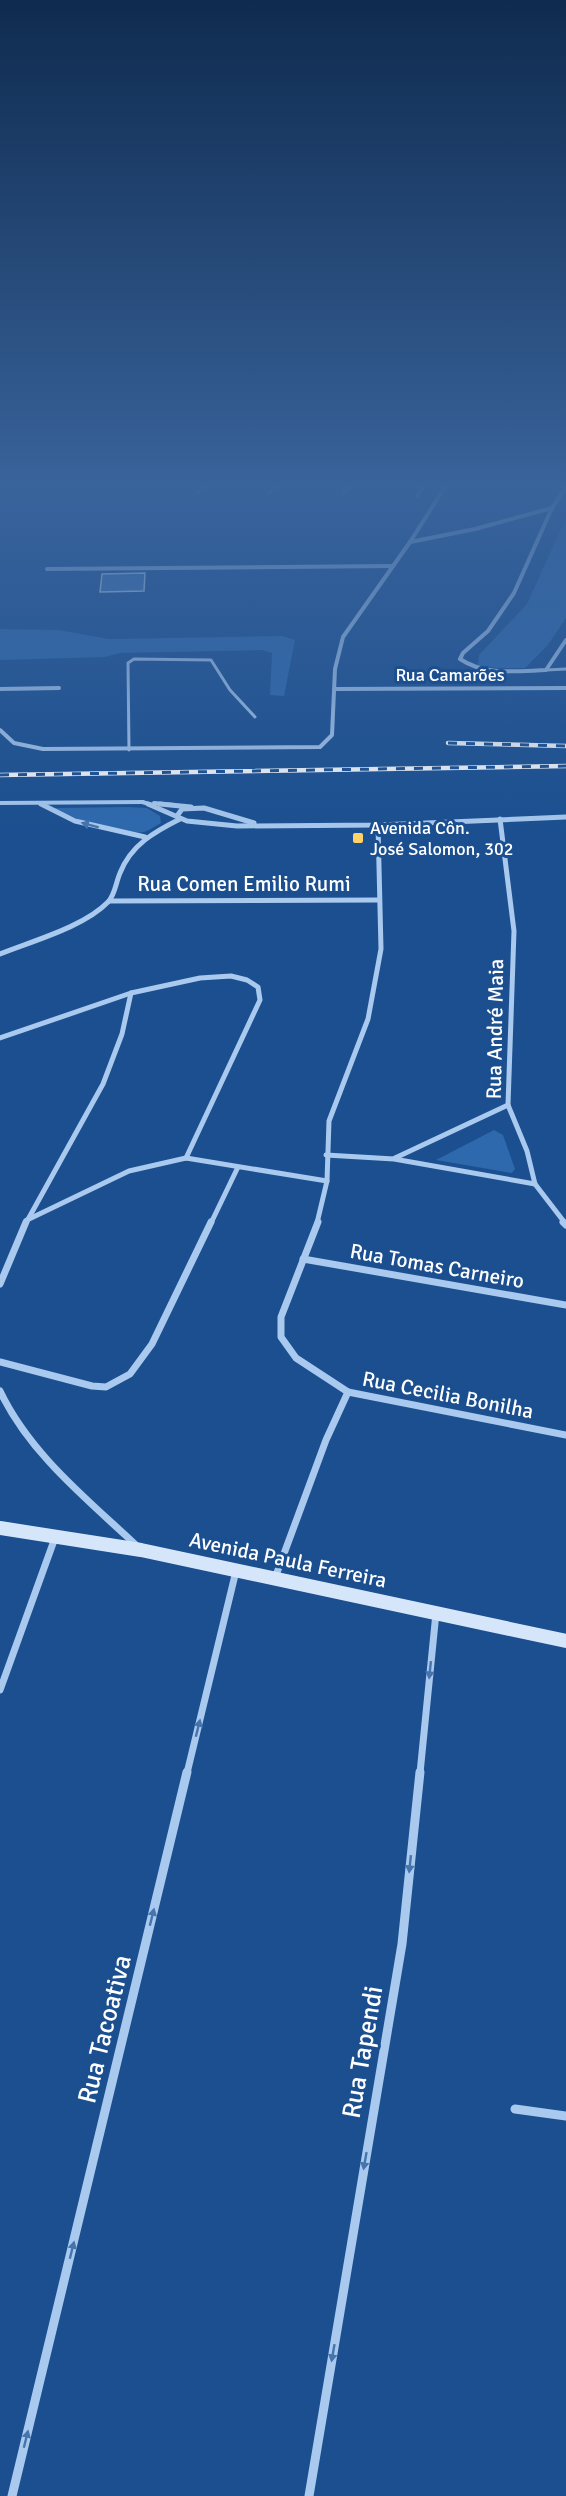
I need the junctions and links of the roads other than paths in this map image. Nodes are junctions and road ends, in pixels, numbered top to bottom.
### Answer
1 (367, 603) edge
2 (507, 603) edge
3 (566, 640) edge
4 (566, 669) edge
5 (546, 670) junction
6 (59, 688) dead end
7 (566, 688) edge
8 (0, 689) edge
9 (335, 689) junction
10 (255, 717) dead end
11 (0, 730) edge
12 (129, 750) junction
13 (142, 802) junction
14 (0, 803) edge
15 (39, 803) junction
16 (191, 807) junction
17 (224, 815) junction
18 (179, 817) junction
19 (566, 817) edge
20 (500, 819) junction
21 (210, 824) junction
22 (263, 825) junction
23 (378, 825) junction
24 (145, 837) junction
25 (379, 900) junction
26 (110, 901) junction
27 (0, 954) edge
28 (131, 993) junction
29 (0, 1038) edge
30 (508, 1106) junction
31 (327, 1155) junction
32 (186, 1158) junction
33 (394, 1159) junction
34 (237, 1167) junction
35 (327, 1181) junction
36 (535, 1184) junction
37 (27, 1221) junction
38 (566, 1226) edge
39 (303, 1259) junction
40 (0, 1284) edge
41 (566, 1305) edge
42 (0, 1362) edge
43 (0, 1391) edge
44 (348, 1392) junction
45 (566, 1435) edge
46 (0, 1528) edge
47 (56, 1535) junction
48 (141, 1550) junction
49 (236, 1571) junction
50 (274, 1578) junction
51 (436, 1612) junction
52 (566, 1641) edge
53 (0, 1690) edge
54 (515, 2109) dead end
55 (566, 2116) edge
56 (12, 2496) edge
57 (309, 2496) edge

1 - 9 street
2 - 5 street
3 - 5 street
4 - 5 lane
6 - 8 street
7 - 9 street, Rua Camarões
9 - 12 street
10 - 12 lane
11 - 12 street
13 - 15 street
13 - 16 street
13 - 18 street
14 - 15 street
24 -> 15 street
16 - 17 street
16 - 18 street
17 - 21 street
17 - 22 street
18 - 21 street
18 - 24 street
19 - 20 street
20 - 23 street
20 - 30 street, Rua André Maia
21 - 22 street
22 - 23 street
23 - 25 street, Rua Cecilia Bonilha
24 - 26 street
25 - 26 street, Rua Comen Emilio Rumi
25 - 31 street, Rua Cecilia Bonilha
26 - 27 street
28 - 29 street
28 - 32 street
28 - 37 street
30 - 33 street
30 - 36 street, Rua André Maia
31 - 33 street
31 - 35 street, Rua Cecilia Bonilha
32 - 34 street
32 - 37 street
33 - 36 street
34 - 35 street
34 - 42 street
35 - 39 street, Rua Cecilia Bonilha
36 - 38 street, Rua André Maia
37 - 40 street
39 - 41 street, Rua Tomas Carneiro
39 - 44 street, Rua Cecilia Bonilha
43 - 48 street
44 - 45 street, Rua Cecilia Bonilha
44 - 50 street
46 - 47 main road, Avenida Paula Ferreira
47 - 48 main road, Avenida Paula Ferreira
47 - 53 street
48 - 49 main road, Avenida Paula Ferreira
49 - 50 main road, Avenida Paula Ferreira
56 -> 49 street, Rua Tacoativa
50 - 51 main road, Avenida Paula Ferreira
51 - 52 main road, Avenida Paula Ferreira
51 -> 57 street, Rua Tapendi
54 - 55 street

